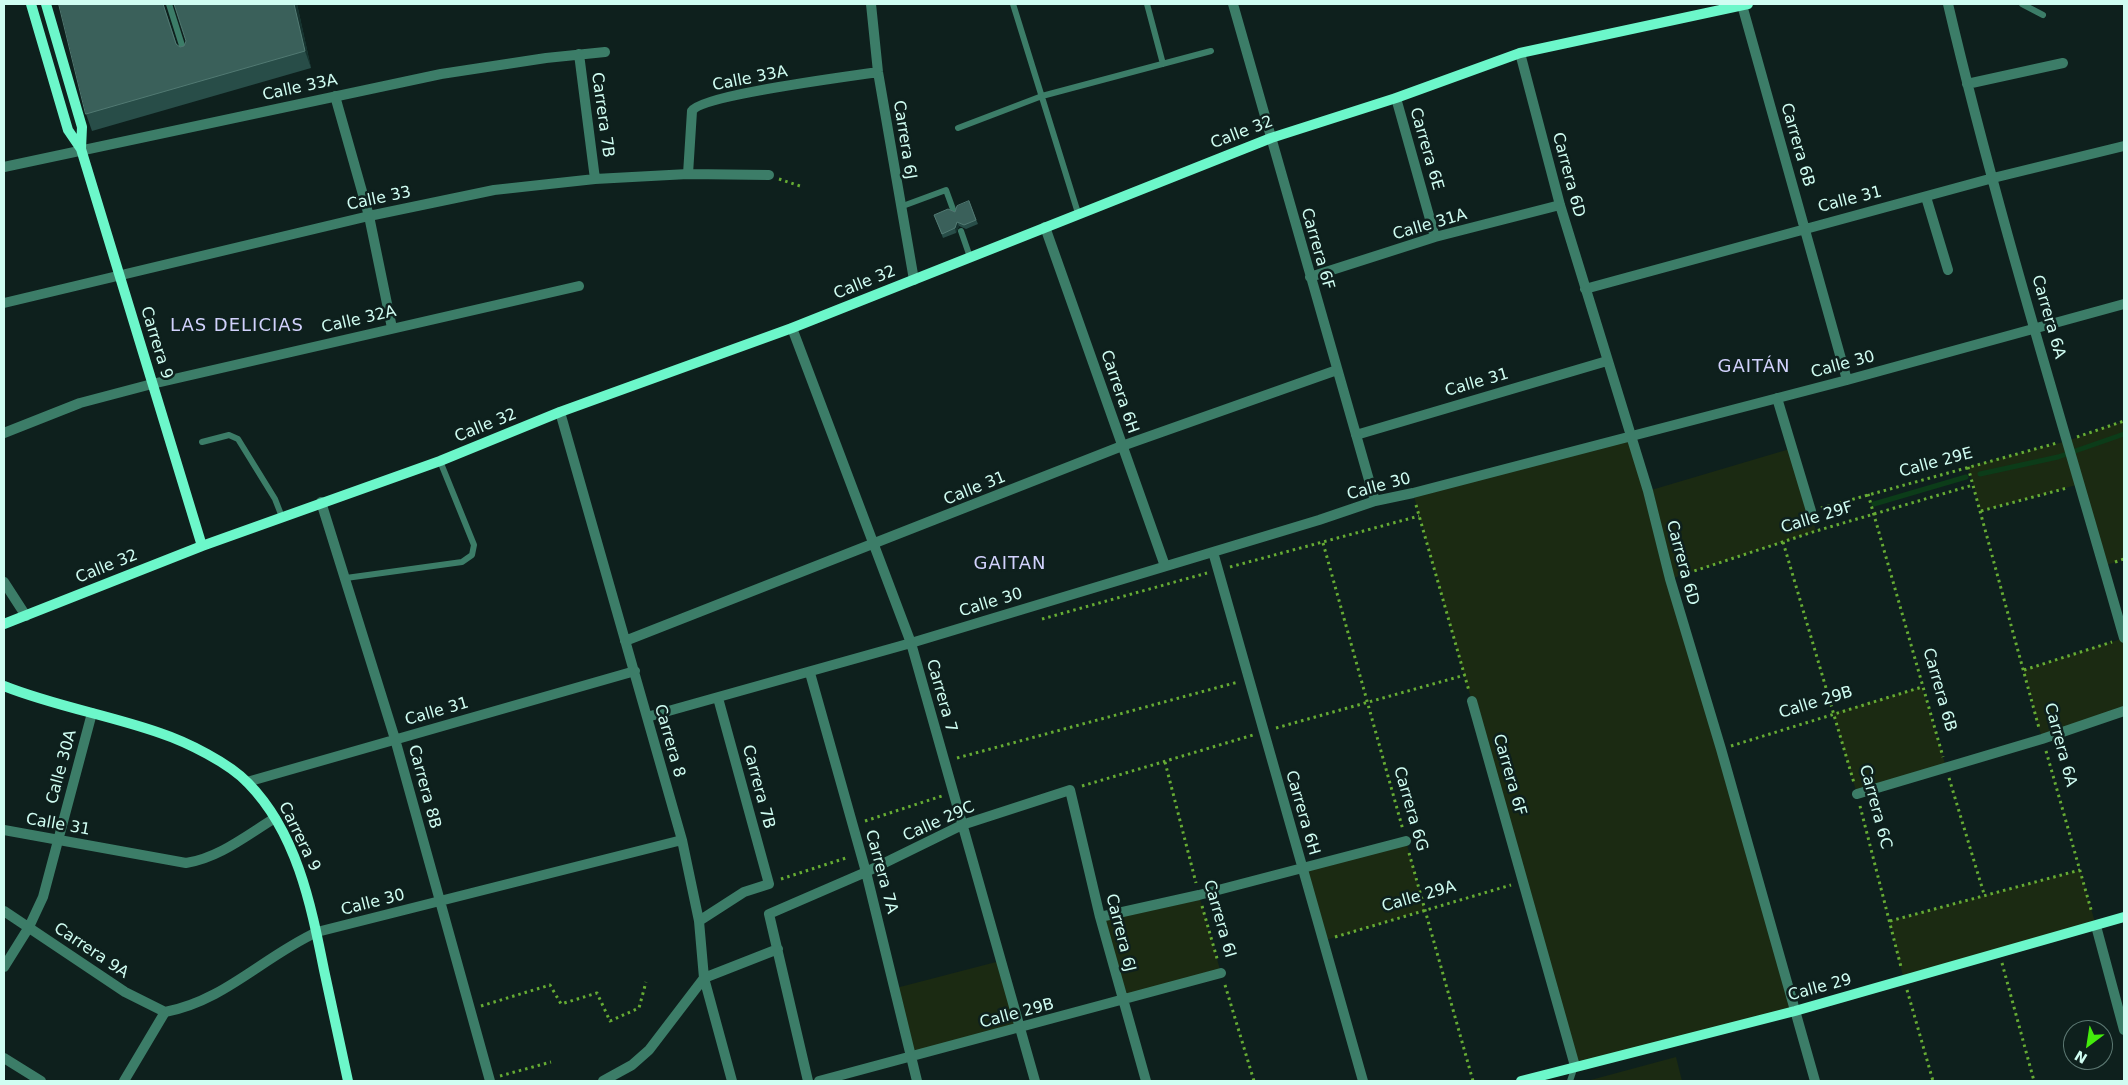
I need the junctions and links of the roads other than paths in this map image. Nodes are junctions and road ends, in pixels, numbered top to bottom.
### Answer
1 (30, 4) edge
2 (46, 4) edge
3 (169, 4) edge
4 (871, 4) edge
5 (1013, 4) edge
6 (1147, 4) edge
7 (1233, 4) edge
8 (1745, 4) edge
9 (1948, 4) edge
10 (2022, 4) edge
11 (2043, 15) dead end
12 (1210, 51) dead end
13 (605, 52) dead end
14 (1520, 53) junction
15 (579, 54) junction
16 (187, 59) edge
17 (2063, 63) dead end
18 (1163, 64) junction
19 (878, 72) junction
20 (1967, 84) junction
21 (335, 96) junction
22 (1042, 96) junction
23 (1396, 98) junction
24 (958, 128) dead end
25 (1271, 138) junction
26 (2124, 146) edge
27 (81, 149) junction
28 (4, 167) edge
29 (688, 174) junction
30 (769, 175) road end
31 (1993, 178) junction
32 (595, 179) junction
33 (1926, 196) junction
34 (1560, 205) junction
35 (900, 207) junction
36 (954, 212) edge
37 (1078, 213) junction
38 (369, 216) junction
39 (1045, 227) junction
40 (1805, 228) junction
41 (961, 231) dead end
42 (1435, 238) junction
43 (970, 258) junction
44 (1948, 270) dead end
45 (119, 274) junction
46 (1310, 277) junction
47 (914, 280) junction
48 (579, 286) dead end
49 (1585, 289) junction
50 (4, 303) edge
51 (2124, 304) edge
52 (392, 328) junction
53 (792, 328) junction
54 (2035, 328) junction
55 (1607, 361) junction
56 (1337, 370) junction
57 (1847, 380) junction
58 (152, 384) junction
59 (1777, 398) junction
60 (560, 412) junction
61 (4, 432) edge
62 (1356, 435) junction
63 (1632, 437) junction
64 (202, 442) dead end
65 (1122, 446) junction
66 (440, 461) junction
67 (1375, 501) junction
68 (321, 502) junction
69 (1811, 511) road end
70 (282, 517) junction
71 (873, 545) junction
72 (202, 546) junction
73 (1213, 552) junction
74 (1165, 566) junction
75 (346, 578) junction
76 (4, 582) edge
77 (26, 616) junction
78 (4, 624) edge
79 (2124, 638) edge
80 (625, 641) junction
81 (911, 644) junction
82 (635, 671) junction
83 (810, 673) junction
84 (4, 686) edge
85 (718, 698) junction
86 (1472, 701) road end
87 (2124, 711) edge
88 (92, 713) junction
89 (647, 718) junction
90 (396, 739) junction
91 (247, 782) junction
92 (1070, 790) joint
93 (1857, 794) road end
94 (275, 818) junction
95 (961, 821) junction
96 (4, 830) edge
97 (58, 840) junction
98 (682, 840) junction
99 (1406, 841) road end
100 (1302, 866) junction
101 (866, 872) junction
102 (439, 902) junction
103 (4, 911) edge
104 (2124, 917) edge
105 (1100, 918) junction
106 (699, 921) junction
107 (2096, 926) junction
108 (28, 927) junction
109 (316, 932) junction
110 (778, 949) junction
111 (4, 967) edge
112 (1221, 973) road end
113 (704, 978) junction
114 (1122, 1001) junction
115 (1795, 1011) junction
116 (165, 1012) junction
117 (1019, 1028) junction
118 (2124, 1030) edge
119 (4, 1058) edge
120 (910, 1058) junction
121 (1575, 1066) junction
122 (490, 1080) edge
123 (40, 1081) edge
124 (124, 1081) edge
125 (348, 1081) edge
126 (603, 1081) edge
127 (732, 1081) edge
128 (808, 1081) edge
129 (819, 1081) edge
130 (917, 1081) edge
131 (1035, 1081) edge
132 (1146, 1081) edge
133 (1363, 1081) edge
134 (1521, 1081) edge
135 (1570, 1081) edge
136 (1815, 1081) edge

1 - 27 street, Carrera 9
2 - 27 street, Carrera 9
3 - 16 lane
4 - 19 street, Carrera 6J
5 - 22 lane
6 - 18 lane
7 - 25 street, Carrera 6F
8 - 14 street, Calle 32
8 - 40 street, Carrera 6B
9 - 20 street, Carrera 6A
10 - 11 lane
12 - 18 lane
13 - 15 street, Calle 33A
14 - 23 street, Calle 32
14 - 34 street, Carrera 6D
15 - 21 street, Calle 33A
15 - 32 street, Carrera 7B
17 - 20 street
18 - 22 lane
19 - 29 street, Calle 33A
19 - 35 street, Carrera 6J
20 - 31 street, Carrera 6A
21 - 27 street, Calle 33A
21 - 38 street
22 - 24 lane
22 - 37 lane
23 - 25 street, Calle 32
23 - 42 street, Carrera 6E
25 - 37 street, Calle 32
25 - 46 street, Carrera 6F
26 - 31 street, Calle 31
27 - 28 street, Calle 33A
27 - 45 street, Carrera 9
29 - 30 street, Calle 33
29 - 32 street, Calle 33
31 - 33 street, Calle 31
31 - 54 street, Carrera 6A
32 - 38 street, Calle 33
33 - 40 street, Calle 31
33 - 44 street
34 - 42 street, Calle 31A
34 - 49 street, Carrera 6D
35 - 36 lane
35 - 47 street, Carrera 6J
37 - 39 street, Calle 32
38 - 45 street, Calle 33
38 - 52 street
39 - 43 street, Calle 32
39 - 65 street, Carrera 6H
40 - 49 street, Calle 31
40 - 57 street, Carrera 6B
41 - 43 lane
42 - 46 street, Calle 31A
43 - 47 street, Calle 32
45 - 50 street, Calle 33
45 - 58 street, Carrera 9
46 - 56 street, Carrera 6F
47 - 53 street, Calle 32
48 - 52 street, Calle 32A
49 - 55 street, Carrera 6D
51 - 54 street, Calle 30
52 - 58 street, Calle 32A
53 - 60 street, Calle 32
53 - 71 street, Carrera 7
54 - 57 street, Calle 30
54 - 79 street, Carrera 6A
55 - 62 street, Calle 31
55 - 63 street, Carrera 6D
56 - 62 street, Carrera 6F
56 - 65 street, Calle 31
57 - 59 street, Calle 30
58 - 61 street, Calle 32A
58 - 72 street, Carrera 9
59 - 63 street, Calle 30
59 - 69 street
60 - 66 street, Calle 32
60 - 80 street, Carrera 8
62 - 67 street, Carrera 6F
63 - 67 street, Calle 30
63 - 115 street, Carrera 6D
64 - 70 lane
65 - 71 street, Calle 31
65 - 74 street, Carrera 6H
66 - 68 street, Calle 32
66 - 75 lane
67 - 73 street, Calle 30
68 - 70 street, Calle 32
68 - 75 street, Carrera 8B
70 - 72 street, Calle 32
71 - 80 street, Calle 31
71 - 81 street, Carrera 7
72 - 77 street, Calle 32
73 - 74 street, Calle 30
73 - 100 street, Carrera 6H
74 - 81 street, Calle 30
75 - 90 street, Carrera 8B
76 - 77 street
77 - 78 street, Calle 32
80 - 82 street, Carrera 8
81 - 83 street, Calle 30
81 - 95 street, Carrera 7
82 - 89 street, Carrera 8
82 - 90 street, Calle 31
83 - 85 street, Calle 30
83 - 101 street, Carrera 7A
84 - 88 street, Carrera 9
85 - 89 street, Calle 30
85 - 106 street, Carrera 7B
86 - 121 street, Carrera 6F
87 - 93 street
88 - 91 street, Carrera 9
88 - 97 street, Calle 30A
89 - 98 street, Carrera 8
90 - 91 street, Calle 31
90 - 102 street, Carrera 8B
91 - 94 street, Carrera 9
92 - 95 street, Calle 29C
92 - 105 street, Carrera 6J
94 - 97 street, Calle 31
94 - 109 street, Carrera 9
95 - 101 street, Calle 29C
95 - 117 street, Carrera 7
96 - 97 street, Calle 31
97 - 108 street, Calle 30A
98 - 102 street, Calle 30
98 - 106 street, Carrera 8
99 - 100 street
100 - 105 street
100 - 133 street, Carrera 6H
101 - 110 street, Calle 29C
101 - 120 street, Carrera 7A
102 - 109 street, Calle 30
102 - 122 street, Carrera 8B
103 - 108 street, Carrera 9A
104 - 107 street, Calle 29
105 - 114 street, Carrera 6J
106 - 113 street, Carrera 8
107 - 115 street, Calle 29
107 - 118 street
108 - 111 street, Calle 30A
108 - 116 street, Carrera 9A
109 - 116 street, Calle 30
109 - 125 street, Carrera 9
110 - 113 street
110 - 128 street
112 - 114 street, Calle 29B
113 - 126 street
113 - 127 street, Carrera 8
114 - 117 street, Calle 29B
114 - 132 street, Carrera 6J
115 - 121 street, Calle 29
115 - 136 street, Carrera 6D
116 - 124 street
117 - 120 street, Calle 29B
117 - 131 street, Carrera 7
119 - 123 street
120 - 129 street, Calle 29B
120 - 130 street, Carrera 7A
121 - 134 street, Calle 29
121 - 135 lane

